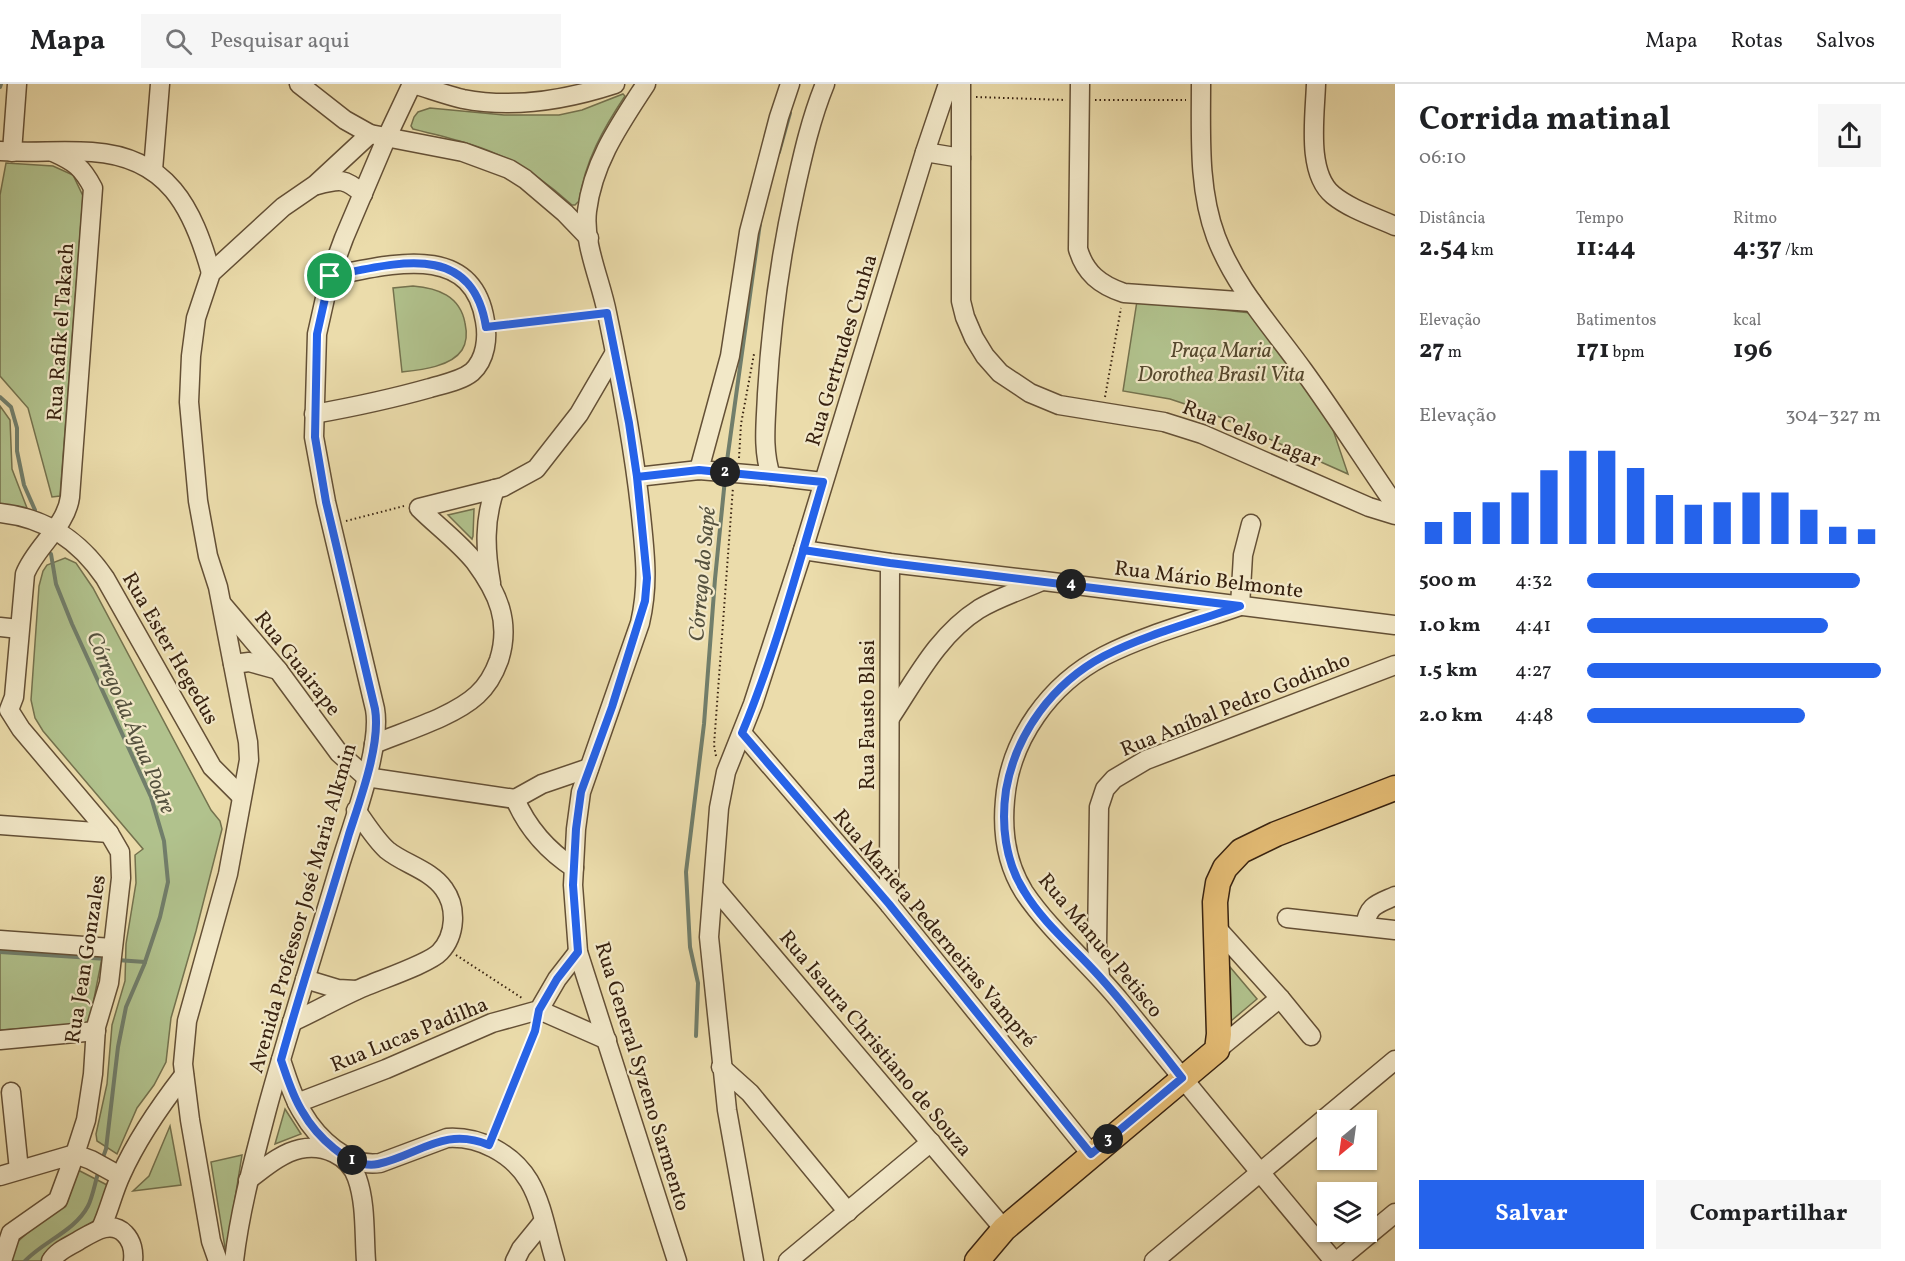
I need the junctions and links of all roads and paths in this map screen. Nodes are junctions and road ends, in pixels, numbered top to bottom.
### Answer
1 (17, 84) edge
2 (160, 84) edge
3 (299, 84) edge
4 (413, 84) edge
5 (615, 84) edge
6 (646, 84) edge
7 (790, 84) edge
8 (825, 84) edge
9 (948, 84) edge
10 (961, 84) edge
11 (1080, 84) edge
12 (1201, 84) edge
13 (1316, 84) edge
14 (378, 137) junction
15 (5, 151) edge
16 (54, 152) junction
17 (926, 152) junction
18 (961, 158) junction
19 (153, 170) junction
20 (315, 185) junction
21 (363, 194) junction
22 (1395, 226) edge
23 (589, 238) junction
24 (211, 273) junction
25 (330, 276) junction
26 (1124, 293) junction
27 (1252, 302) junction
28 (607, 313) junction
29 (486, 327) junction
30 (754, 353) dead end
31 (614, 354) junction
32 (1102, 411) junction
33 (314, 414) junction
34 (705, 470) junction
35 (738, 473) junction
36 (771, 476) junction
37 (637, 477) junction
38 (823, 482) junction
39 (495, 489) junction
40 (1395, 505) edge
41 (419, 508) junction
42 (0, 513) edge
43 (1395, 515) edge
44 (332, 524) junction
45 (1251, 524) dead end
46 (54, 530) junction
47 (803, 550) junction
48 (890, 563) junction
49 (1044, 580) junction
50 (491, 588) junction
51 (221, 603) junction
52 (1240, 606) junction
53 (1395, 625) edge
54 (0, 627) edge
55 (19, 629) junction
56 (233, 664) junction
57 (1395, 665) edge
58 (278, 670) junction
59 (4, 710) edge
60 (890, 718) junction
61 (376, 720) junction
62 (422, 724) junction
63 (742, 733) junction
64 (374, 744) junction
65 (721, 766) junction
66 (589, 768) junction
67 (366, 777) junction
68 (1395, 788) edge
69 (241, 796) junction
70 (515, 799) junction
71 (356, 810) junction
72 (0, 825) edge
73 (109, 833) junction
74 (346, 845) junction
75 (388, 850) junction
76 (573, 868) junction
77 (714, 887) junction
78 (1395, 896) edge
79 (889, 904) junction
80 (1287, 918) dead end
81 (1215, 926) junction
82 (1365, 926) junction
83 (1395, 930) edge
84 (0, 940) edge
85 (444, 946) junction
86 (578, 952) junction
87 (111, 957) junction
88 (1100, 976) junction
89 (305, 979) junction
90 (356, 990) junction
91 (1280, 998) junction
92 (539, 1010) junction
93 (292, 1022) junction
94 (96, 1031) junction
95 (1311, 1036) dead end
96 (0, 1040) edge
97 (607, 1040) junction
98 (1217, 1050) junction
99 (281, 1060) junction
100 (1395, 1060) edge
101 (721, 1067) junction
102 (184, 1075) junction
103 (1182, 1078) junction
104 (11, 1092) dead end
105 (297, 1103) junction
106 (759, 1106) junction
107 (727, 1110) junction
108 (931, 1142) junction
109 (489, 1145) junction
110 (340, 1154) junction
111 (1091, 1154) junction
112 (83, 1157) junction
113 (19, 1170) junction
114 (116, 1173) junction
115 (1260, 1173) junction
116 (0, 1176) edge
117 (248, 1180) junction
118 (848, 1212) junction
119 (1395, 1213) edge
120 (543, 1222) junction
121 (101, 1228) junction
122 (1004, 1229) junction
123 (2, 1261) edge
124 (51, 1261) edge
125 (133, 1261) edge
126 (219, 1261) edge
127 (234, 1261) edge
128 (366, 1261) edge
129 (515, 1261) edge
130 (555, 1261) edge
131 (677, 1261) edge
132 (754, 1261) edge
133 (788, 1261) edge
134 (977, 1261) edge
135 (1154, 1261) edge
136 (1336, 1261) edge

1 - 15 street
2 - 19 street
3 - 14 street
4 - 5 street
4 - 14 street, Avenida Professor José Maria Alkmin
6 - 23 street, Rua General Syzeno Sarmento
7 - 34 street
8 - 36 street
9 - 17 street, Rua Gertrudes Cunha
10 - 18 street, Rua Celso Lagar
11 - 26 street
12 - 27 street
13 - 22 street
14 - 20 street
14 - 21 street, Avenida Professor José Maria Alkmin
14 - 23 street
15 - 16 street
16 - 19 street
16 - 46 street, Rua Rafik el Takach
17 - 18 street
17 - 38 street, Rua Gertrudes Cunha
18 - 32 street, Rua Celso Lagar
19 - 24 street
20 - 21 street
20 - 24 street
21 - 25 street, Avenida Professor José Maria Alkmin
23 - 28 street, Rua General Syzeno Sarmento
24 - 51 street
25 - 29 street
25 - 33 street, Avenida Professor José Maria Alkmin
26 - 27 street
26 - 32 path
27 - 40 street
28 - 29 path
28 - 31 street, Rua General Syzeno Sarmento
29 - 33 street
30 - 35 path
31 - 37 street, Rua General Syzeno Sarmento
31 - 39 street
32 - 43 street, Rua Celso Lagar
33 - 44 street, Avenida Professor José Maria Alkmin
34 - 35 street
34 - 37 street
35 - 36 street
35 - 65 path
36 - 38 street
37 - 66 street, Rua General Syzeno Sarmento
38 - 47 street, Rua Gertrudes Cunha
39 - 41 street
39 - 50 street
41 - 44 path
41 - 50 street
42 - 46 street, Rua Ester Hegedus
44 - 61 street, Avenida Professor José Maria Alkmin
45 - 52 street
46 - 55 street, Rua Jean Gonzales
46 - 69 street, Rua Ester Hegedus
47 - 48 street, Rua Mário Belmonte
47 - 63 street, Rua Gertrudes Cunha
48 - 49 street, Rua Mário Belmonte
48 - 60 street, Rua Fausto Blasi
49 - 52 street, Rua Mário Belmonte
49 - 60 street
50 - 62 street
51 - 56 street
51 - 58 street, Rua Guairape
52 - 53 street, Rua Mário Belmonte
52 - 88 street, Rua Manuel Petisco
54 - 55 street
55 - 59 street, Rua Jean Gonzales
56 - 58 street
56 - 69 street
57 - 88 street, Rua Aníbal Pedro Godinho
58 - 67 street, Rua Guairape
59 - 73 street, Rua Jean Gonzales
60 - 79 street, Rua Fausto Blasi
61 - 62 street
61 - 64 street, Avenida Professor José Maria Alkmin
62 - 64 street
63 - 65 street, Rua Gertrudes Cunha
63 - 79 street, Rua Marieta Pederneiras Vampré
64 - 67 street, Avenida Professor José Maria Alkmin
65 - 77 street, Rua Gertrudes Cunha
66 - 70 street
66 - 76 street, Rua General Syzeno Sarmento
67 - 70 street
67 - 71 street, Avenida Professor José Maria Alkmin
68 - 81 main road
69 - 102 street
70 - 76 street
71 - 74 street, Avenida Professor José Maria Alkmin
71 - 75 street
72 - 73 street
73 - 87 street, Rua Jean Gonzales
74 - 75 street
74 - 89 street, Avenida Professor José Maria Alkmin
75 - 85 street
76 - 86 street, Rua General Syzeno Sarmento
77 - 101 street, Rua Gertrudes Cunha
77 - 108 street, Rua Isaura Christiano de Souza
78 - 82 street
79 - 111 street, Rua Marieta Pederneiras Vampré
80 - 82 street
81 - 91 street
81 - 98 main road
82 - 83 street
84 - 87 street
85 - 90 street
85 - 92 path
86 - 92 street
86 - 97 street, Rua General Syzeno Sarmento
87 - 94 street, Rua Jean Gonzales
88 - 103 street, Rua Manuel Petisco
89 - 90 street
89 - 93 street, Avenida Professor José Maria Alkmin
90 - 93 street
91 - 95 street
91 - 98 street
92 - 97 street
92 - 105 street, Rua Lucas Padilha
92 - 109 path
93 - 99 street, Avenida Professor José Maria Alkmin
94 - 96 street
94 - 112 street, Rua Jean Gonzales
97 - 131 street, Rua General Syzeno Sarmento
98 - 103 main road
99 - 105 street
99 - 117 street, Avenida Professor José Maria Alkmin
100 - 115 street
101 - 106 street
101 - 107 street, Rua Gertrudes Cunha
102 - 114 street
102 - 126 street
103 - 111 main road
103 - 115 street, Rua Manuel Petisco
104 - 113 street
105 - 110 street
106 - 107 street
106 - 118 street
107 - 132 street, Rua Gertrudes Cunha
108 - 118 street
108 - 122 street, Rua Isaura Christiano de Souza
109 - 110 street
109 - 120 street
110 - 117 street
110 - 128 street
111 - 122 main road
112 - 113 street
112 - 114 street
112 - 123 street, Rua Jean Gonzales
113 - 116 street
114 - 121 street
115 - 135 street
115 - 136 street, Rua Manuel Petisco
117 - 127 street, Avenida Professor José Maria Alkmin
118 - 133 street
119 - 136 street
120 - 129 street
120 - 130 street
121 - 124 street
121 - 125 street
122 - 134 main road

